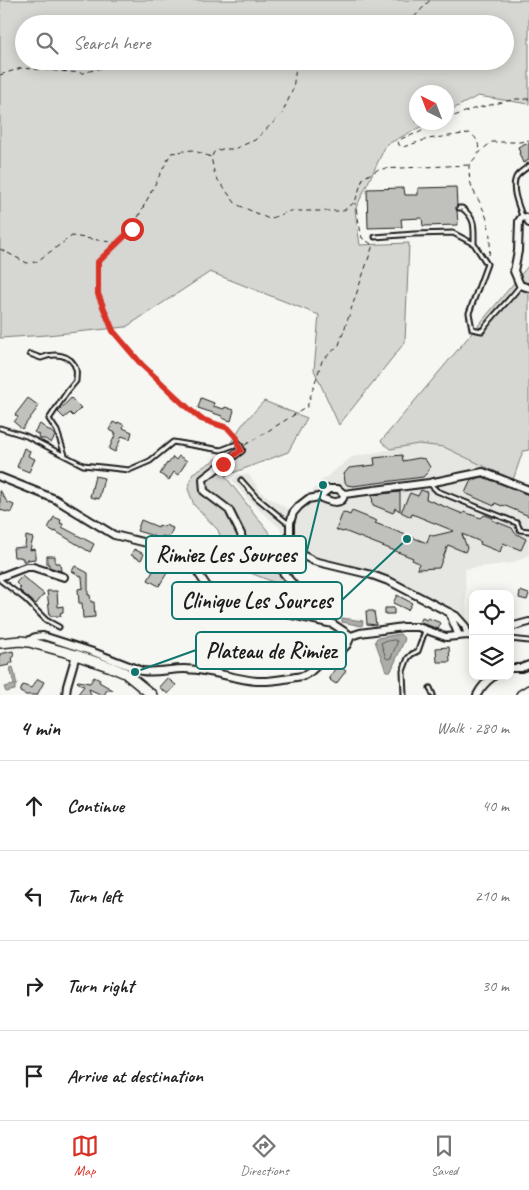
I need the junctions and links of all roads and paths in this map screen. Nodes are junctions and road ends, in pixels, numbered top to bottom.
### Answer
1 (430, 0) edge
2 (416, 15) edge
3 (15, 70) edge
4 (46, 70) edge
5 (94, 70) edge
6 (296, 70) edge
7 (0, 75) edge
8 (529, 99) edge
9 (454, 115) edge
10 (423, 130) edge
11 (529, 140) edge
12 (478, 154) junction
13 (211, 157) junction
14 (469, 165) junction
15 (529, 166) edge
16 (355, 202) junction
17 (459, 208) dead end
18 (522, 217) junction
19 (529, 223) edge
20 (375, 236) dead end
21 (118, 243) junction
22 (474, 244) junction
23 (0, 249) edge
24 (487, 264) junction
25 (520, 285) junction
26 (529, 288) edge
27 (30, 354) dead end
28 (0, 428) edge
29 (240, 447) junction
30 (65, 456) junction
31 (0, 477) edge
32 (241, 480) dead end
33 (430, 483) junction
34 (529, 490) edge
35 (344, 494) junction
36 (319, 497) junction
37 (290, 523) junction
38 (529, 531) edge
39 (64, 577) dead end
40 (0, 578) edge
41 (305, 598) joint
42 (449, 612) junction
43 (529, 622) edge
44 (333, 624) junction
45 (58, 626) dead end
46 (514, 626) edge
47 (425, 630) junction
48 (469, 635) edge
49 (352, 636) junction
50 (459, 636) junction
51 (469, 636) edge
52 (514, 639) edge
53 (529, 641) edge
54 (29, 642) junction
55 (0, 643) edge
56 (76, 655) junction
57 (529, 665) edge
58 (514, 668) edge
59 (489, 680) edge
60 (430, 688) dead end
61 (529, 690) edge
62 (66, 695) edge
63 (152, 695) edge
64 (404, 695) edge
65 (433, 695) edge
66 (477, 695) edge
67 (521, 695) edge

1 - 2 path
3 - 7 path
4 - 5 path
6 - 13 path
8 - 9 path
10 - 12 path
11 - 12 path
12 - 14 path
13 - 16 path
13 - 21 path
14 - 16 path
14 - 24 path
15 - 18 lane
16 - 29 path
17 - 22 lane
18 - 19 street
18 - 25 street
20 - 22 lane
21 - 23 path
21 - 29 path
22 - 24 lane
24 - 25 lane
25 - 26 street
27 - 30 lane
28 - 30 lane
29 - 30 lane
29 - 41 street
31 - 44 street
32 - 37 lane
33 - 34 street
33 - 35 street
33 - 38 lane
35 - 36 street
35 - 36 street
36 - 37 street
37 - 42 street
39 - 40 street
40 - 45 lane
41 - 44 lane
42 - 48 street
42 - 50 street
43 - 46 street
44 - 49 street
47 - 49 street
47 - 50 street
47 - 64 lane
49 - 54 street
50 - 51 street
52 - 53 lane
54 - 55 street
54 - 56 street
56 - 62 street
56 - 63 street
57 - 58 street
59 - 66 street
60 - 65 lane
61 - 67 street

